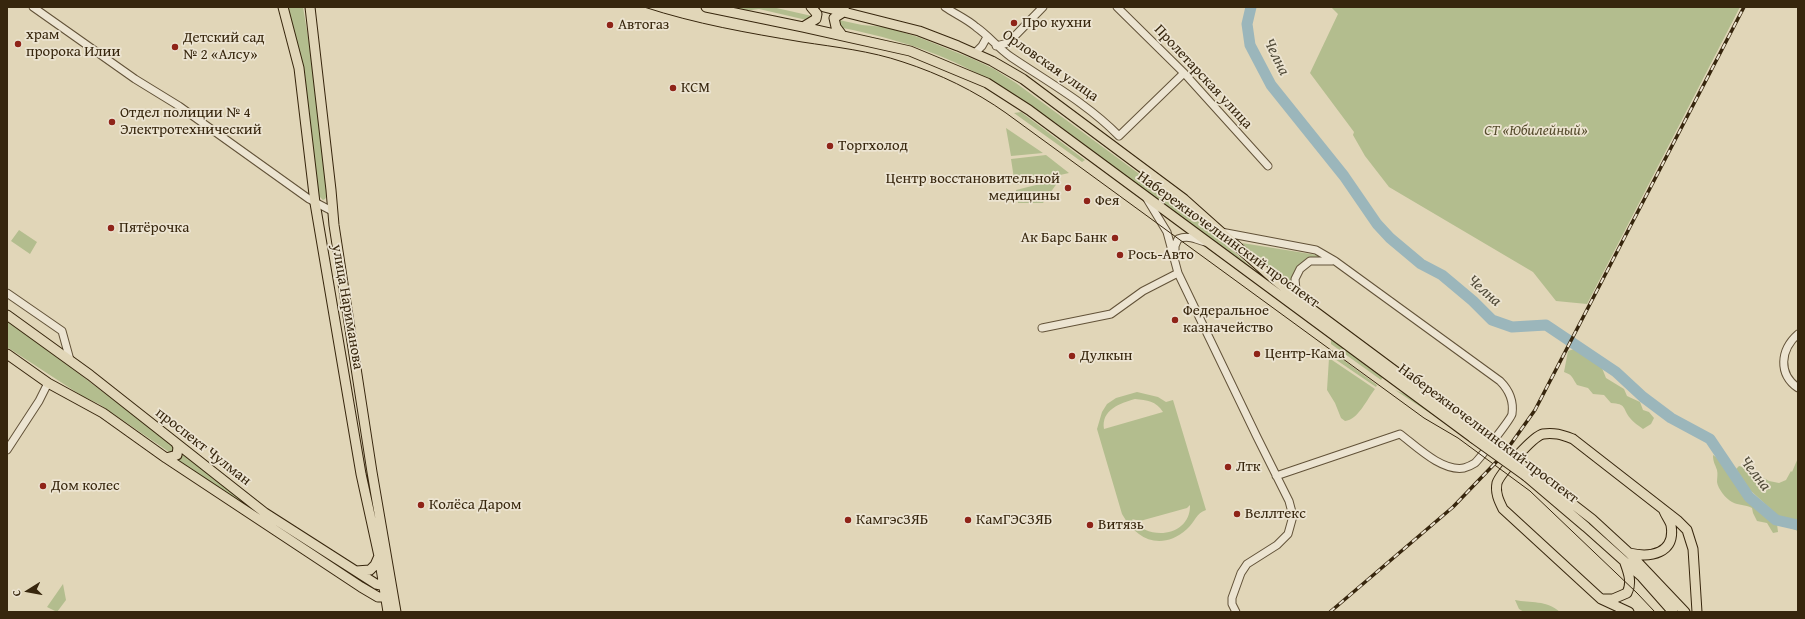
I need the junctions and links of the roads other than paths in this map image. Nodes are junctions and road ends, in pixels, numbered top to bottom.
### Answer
1 (32, 7) edge
2 (283, 7) edge
3 (310, 7) edge
4 (706, 7) edge
5 (812, 7) edge
6 (824, 7) edge
7 (945, 7) edge
8 (1043, 7) edge
9 (1117, 7) edge
10 (845, 11) junction
11 (803, 27) junction
12 (842, 35) junction
13 (987, 37) junction
14 (996, 46) junction
15 (975, 53) junction
16 (1184, 73) junction
17 (1268, 166) dead end
18 (1146, 197) junction
19 (315, 203) junction
20 (332, 211) junction
21 (1221, 232) junction
22 (1208, 243) junction
23 (1175, 260) junction
24 (1335, 261) junction
25 (1178, 273) junction
26 (7, 293) edge
27 (1309, 308) junction
28 (7, 315) edge
29 (1042, 328) dead end
30 (1798, 334) edge
31 (7, 354) edge
32 (70, 360) junction
33 (48, 383) junction
34 (1798, 388) edge
35 (1475, 435) junction
36 (176, 443) junction
37 (7, 450) edge
38 (166, 458) junction
39 (372, 472) junction
40 (361, 474) junction
41 (1276, 476) junction
42 (1662, 508) junction
43 (379, 556) junction
44 (1626, 557) junction
45 (356, 571) junction
46 (388, 584) junction
47 (390, 597) junction
48 (1601, 599) junction
49 (388, 612) edge
50 (396, 612) edge
51 (1236, 612) edge
52 (1629, 612) edge
53 (1673, 612) edge
54 (1685, 612) edge
55 (1697, 612) edge

1 - 19 street
2 - 19 main road, улица Нариманова
3 - 20 main road, улица Нариманова
4 - 11 main road, Набережночелнинский проспект
5 - 11 main road
6 - 10 main road, Набережночелнинский проспект
7 - 13 street, Орловская улица
8 - 14 street
9 - 16 street, Пролетарская улица
10 - 12 main road
10 - 15 main road, Набережночелнинский проспект
11 - 12 main road, Набережночелнинский проспект
12 - 18 main road, Набережночелнинский проспект
13 - 14 street, Орловская улица
13 - 15 street
14 - 16 street, Орловская улица
15 - 21 main road, Набережночелнинский проспект
16 - 17 street, Пролетарская улица
18 - 22 main road, Набережночелнинский проспект
18 - 23 street
19 - 20 street
19 - 40 main road, улица Нариманова
20 - 39 main road, улица Нариманова
21 - 24 street
21 - 27 main road, Набережночелнинский проспект
22 - 23 street
22 - 35 main road, Набережночелнинский проспект
23 - 25 street
24 - 27 street
24 - 41 street
25 - 29 street
25 - 41 street
26 - 32 street
27 - 35 main road, Набережночелнинский проспект
28 - 32 main road, проспект Чулман
30 - 34 street
31 - 33 main road, проспект Чулман
32 - 36 main road, проспект Чулман
33 - 37 street
33 - 38 main road, проспект Чулман
35 - 44 main road, Набережночелнинский проспект, bridge
36 - 38 main road
36 - 45 main road, проспект Чулман
38 - 47 main road, проспект Чулман
39 - 40 main road
39 - 46 main road, улица Нариманова
40 - 43 main road, улица Нариманова
41 - 51 street
42 - 44 main road
42 - 48 main road
42 - 55 main road
43 - 45 main road
43 - 46 main road, улица Нариманова
44 - 48 main road
44 - 53 main road, Набережночелнинский проспект
44 - 54 main road, Набережночелнинский проспект
45 - 46 main road, проспект Чулман
46 - 47 main road, улица Нариманова
47 - 49 main road, улица Нариманова
47 - 50 main road, улица Нариманова
48 - 52 main road

